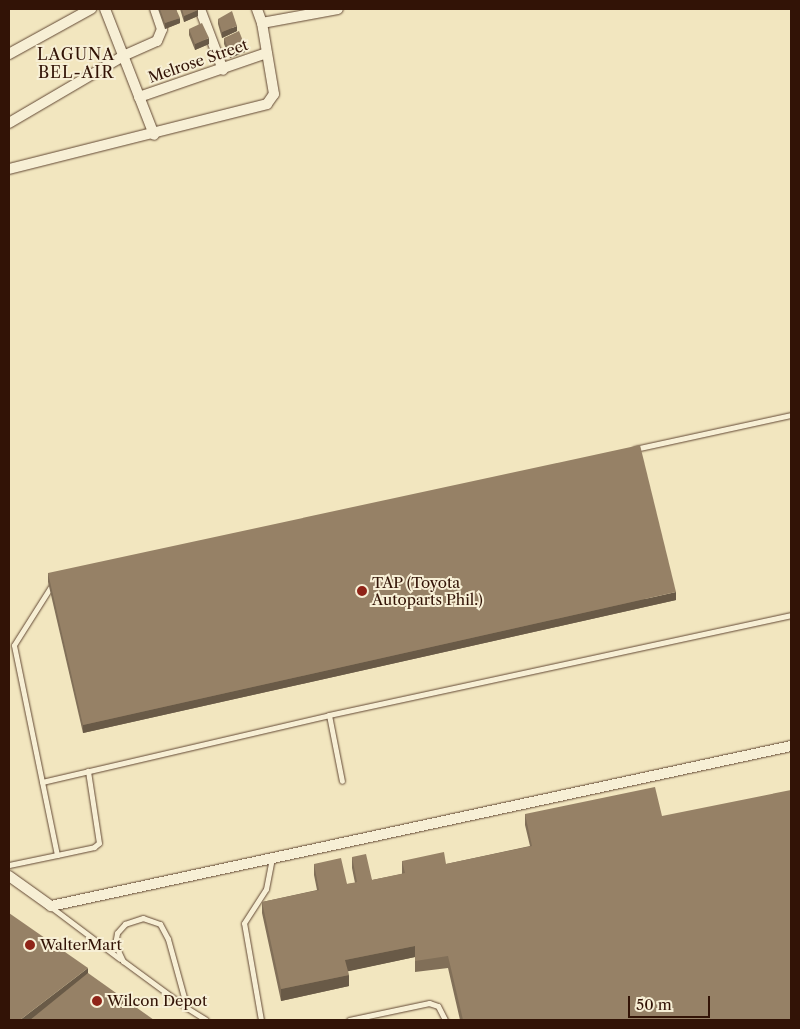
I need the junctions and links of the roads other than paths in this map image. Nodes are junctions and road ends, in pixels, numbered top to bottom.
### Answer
1 (92, 9) edge
2 (105, 9) edge
3 (155, 9) edge
4 (200, 9) edge
5 (256, 9) edge
6 (338, 9) edge
7 (312, 11) edge
8 (262, 23) junction
9 (267, 53) junction
10 (9, 54) edge
11 (123, 56) junction
12 (223, 70) junction
13 (139, 97) junction
14 (9, 123) edge
15 (154, 135) junction
16 (9, 169) edge
17 (791, 415) edge
18 (627, 450) edge
19 (56, 579) edge
20 (791, 615) edge
21 (329, 715) junction
22 (791, 746) edge
23 (88, 772) junction
24 (342, 781) dead end
25 (42, 782) junction
26 (56, 855) junction
27 (272, 860) junction
28 (9, 865) edge
29 (9, 876) edge
30 (51, 906) junction
31 (123, 962) junction
32 (187, 1008) junction
33 (206, 1020) edge
34 (262, 1020) edge
35 (350, 1020) edge
36 (445, 1020) edge

1 - 10 street
2 - 11 street
3 - 11 street
4 - 12 street
5 - 8 street
6 - 7 street
7 - 8 street
8 - 9 street
9 - 12 street, Melrose Street
9 - 15 street
11 - 13 street
11 - 14 street
12 - 13 street, Melrose Street
13 - 15 street
15 - 16 street
17 - 18 lane
19 - 25 lane
20 - 21 lane
21 - 23 lane
21 - 24 lane
22 - 27 street
23 - 25 lane
23 - 26 lane
25 - 26 lane
26 - 28 lane
27 - 30 street
27 - 34 lane
29 - 30 street
30 - 31 lane
31 - 32 lane
31 - 32 lane
32 - 33 lane
35 - 36 lane

